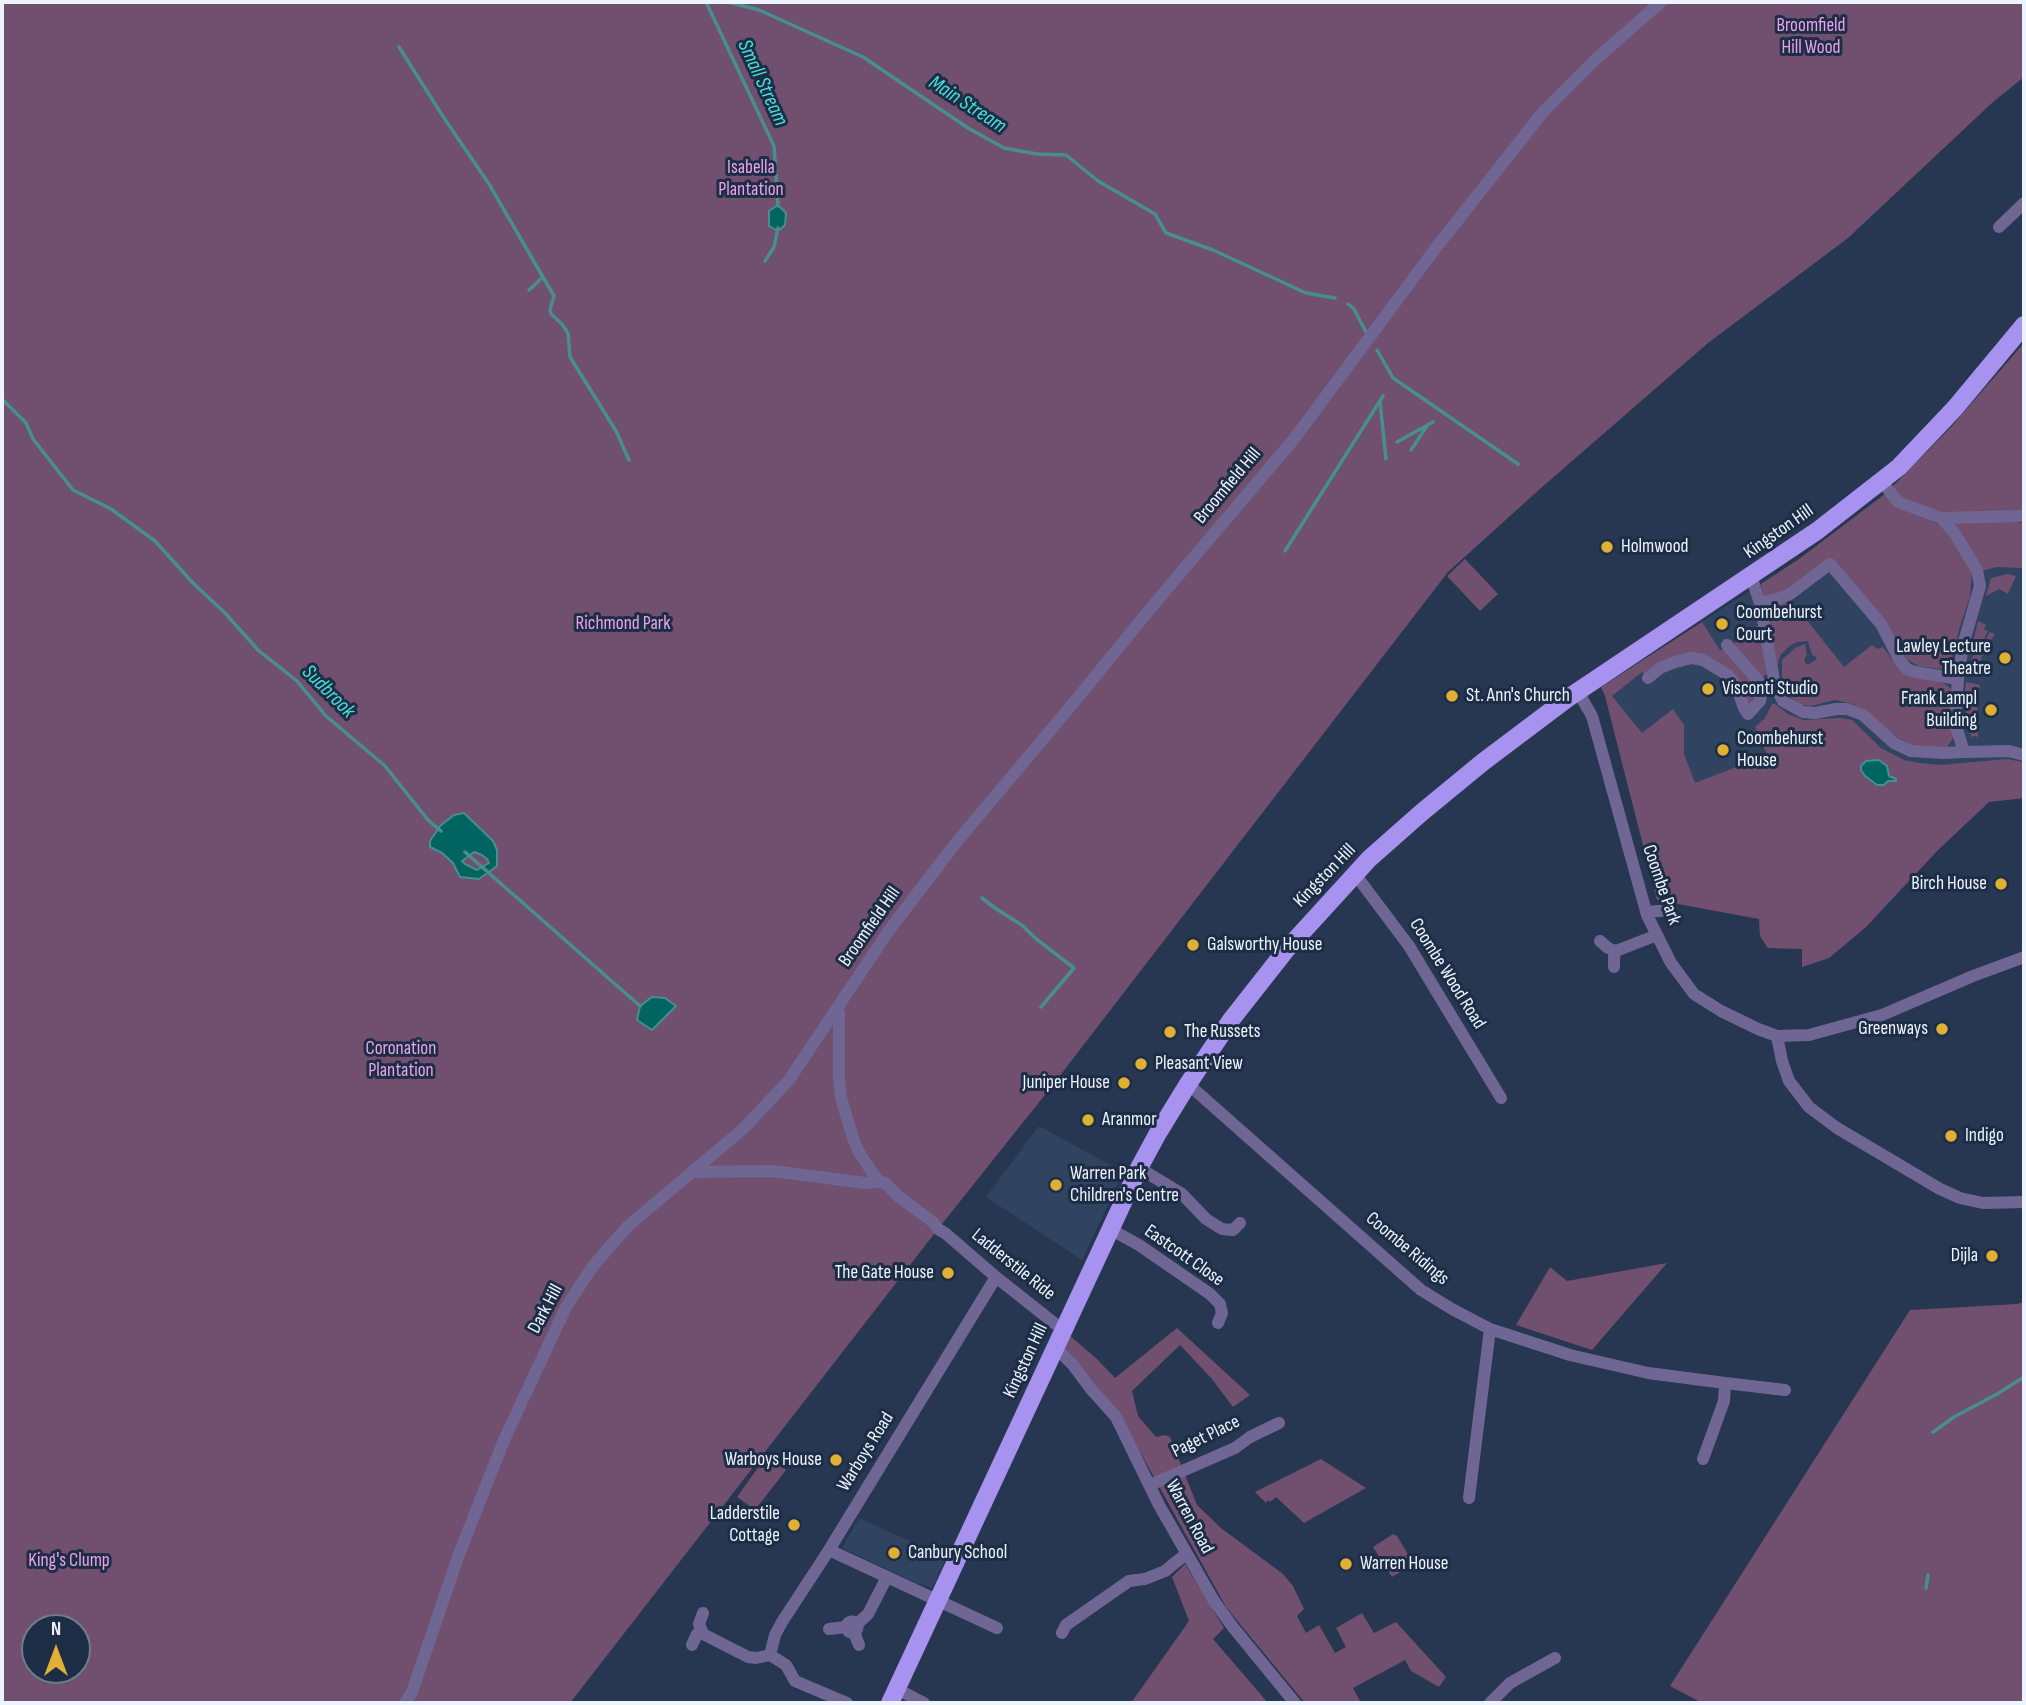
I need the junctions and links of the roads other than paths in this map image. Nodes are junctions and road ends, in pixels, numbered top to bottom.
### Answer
1 (1661, 2) edge
2 (2024, 203) edge
3 (1999, 227) dead end
4 (2024, 325) edge
5 (1882, 482) junction
6 (2024, 516) edge
7 (1941, 518) junction
8 (1751, 576) junction
9 (1760, 603) junction
10 (1727, 645) dead end
11 (1648, 678) dead end
12 (1958, 679) junction
13 (1768, 681) junction
14 (1578, 692) junction
15 (1964, 752) junction
16 (2024, 755) edge
17 (1355, 874) junction
18 (1671, 910) dead end
19 (1646, 912) junction
20 (1657, 935) junction
21 (1600, 941) dead end
22 (1616, 951) junction
23 (2024, 957) edge
24 (1614, 967) dead end
25 (837, 1008) junction
26 (1777, 1036) junction
27 (1188, 1084) junction
28 (1501, 1098) dead end
29 (1139, 1168) junction
30 (694, 1172) junction
31 (879, 1182) junction
32 (2024, 1202) edge
33 (1240, 1223) dead end
34 (1110, 1229) junction
35 (996, 1277) junction
36 (1219, 1323) dead end
37 (1064, 1329) junction
38 (1490, 1329) junction
39 (1055, 1347) junction
40 (1726, 1383) junction
41 (1785, 1390) dead end
42 (1279, 1423) dead end
43 (1703, 1459) dead end
44 (1150, 1485) junction
45 (1469, 1498) dead end
46 (829, 1550) junction
47 (1186, 1554) junction
48 (887, 1577) junction
49 (939, 1600) junction
50 (703, 1613) dead end
51 (852, 1628) junction
52 (997, 1628) dead end
53 (829, 1629) dead end
54 (1062, 1633) dead end
55 (703, 1634) junction
56 (692, 1645) dead end
57 (859, 1645) dead end
58 (771, 1651) junction
59 (1555, 1658) dead end
60 (894, 1696) edge
61 (405, 1703) edge
62 (847, 1703) edge
63 (924, 1703) edge
64 (1295, 1703) edge
65 (1490, 1703) edge

1 - 25 street, Broomfield Hill
2 - 3 street
4 - 5 main road, Kingston Hill
5 - 7 street
5 - 8 main road, Kingston Hill
6 - 7 street
7 - 12 street
8 - 9 street
8 - 14 main road, Kingston Hill
9 - 12 street
9 - 13 street
10 - 13 street
11 - 13 street
12 - 15 street
13 - 15 street
14 - 17 main road, Kingston Hill
14 - 19 street, Coombe Park
15 - 16 street
17 - 27 main road, Kingston Hill
17 - 28 street, Coombe Wood Road
18 - 19 street
19 - 20 street, Coombe Park
20 - 22 street
20 - 26 street, Coombe Park
21 - 22 street
22 - 24 street
23 - 26 street, Coombe Park
25 - 30 street, Dark Hill
25 - 31 street, Ladderstile Ride
26 - 32 street
27 - 29 main road, Kingston Hill
27 - 38 street, Coombe Ridings
29 - 33 street
29 - 34 main road, Kingston Hill
30 - 31 street
30 - 61 street, Dark Hill
31 - 35 street, Ladderstile Ride
34 - 36 street, Eastcott Close
34 - 37 main road, Kingston Hill
35 - 37 street, Ladderstile Ride
35 - 46 street, Warboys Road
37 - 39 main road, Kingston Hill
38 - 40 street, Coombe Ridings
38 - 45 street
39 - 44 street, Warren Road
39 - 49 main road, Kingston Hill
40 - 41 street, Coombe Ridings
40 - 43 street
42 - 44 street, Paget Place
44 - 47 street, Warren Road
46 - 48 street
46 - 58 street, Warboys Road
47 - 54 street
47 - 64 street, Warren Road
48 - 49 street
48 - 51 street
49 - 52 street
49 - 60 main road, Kingston Hill
50 - 55 street
51 - 53 street
51 - 57 street
55 - 56 street
55 - 58 street
58 - 62 street
59 - 65 street
60 - 63 street

